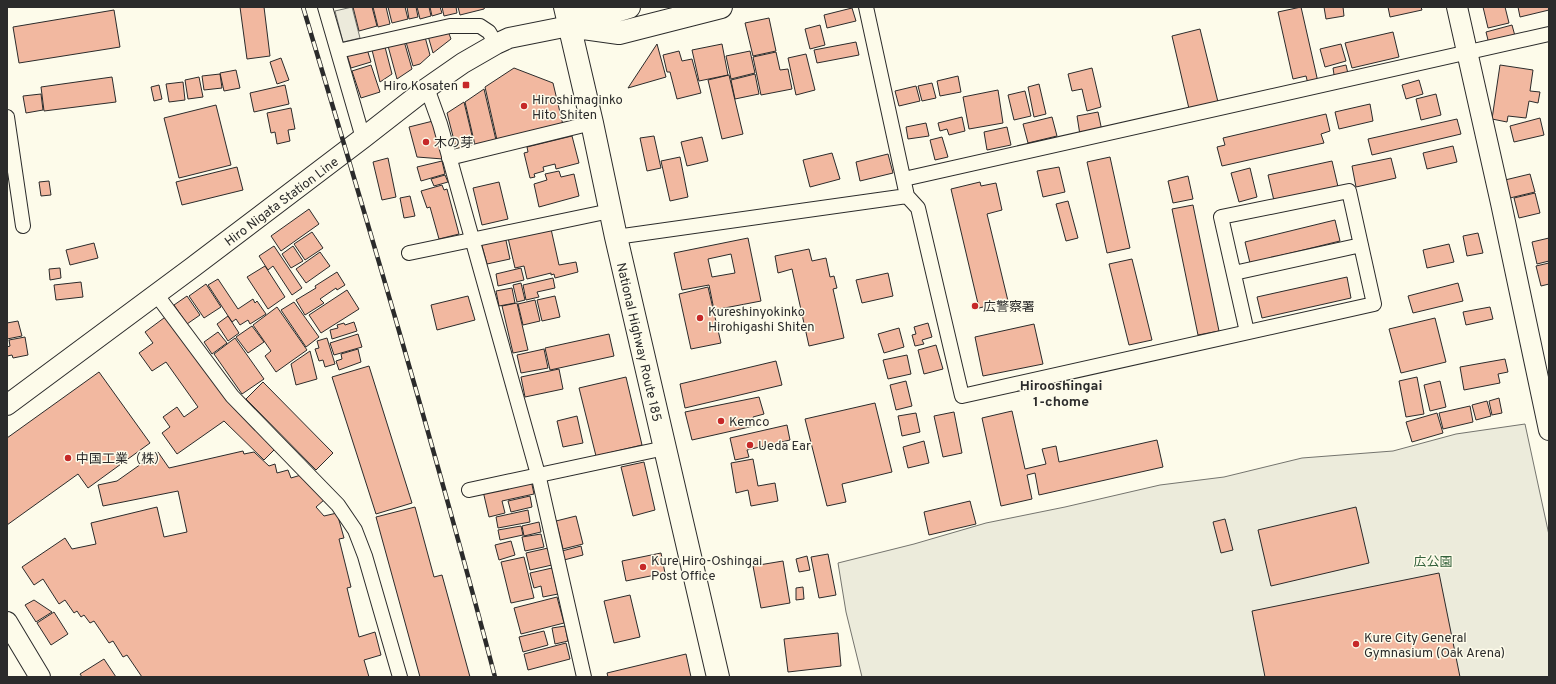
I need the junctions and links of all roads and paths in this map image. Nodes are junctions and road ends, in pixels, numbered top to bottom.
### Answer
1 (325, 7) edge
2 (580, 7) edge
3 (629, 7) edge
4 (721, 7) edge
5 (866, 7) edge
6 (1457, 7) edge
7 (567, 16) edge
8 (1549, 34) edge
9 (496, 44) junction
10 (338, 51) junction
11 (1467, 52) junction
12 (427, 88) junction
13 (7, 117) edge
14 (592, 123) junction
15 (363, 138) junction
16 (450, 158) junction
17 (904, 179) junction
18 (907, 196) junction
19 (610, 211) junction
20 (23, 226) dead end
21 (616, 237) junction
22 (472, 240) junction
23 (1361, 245) junction
24 (409, 253) dead end
25 (1234, 273) junction
26 (156, 294) junction
27 (1247, 332) junction
28 (7, 405) edge
29 (1547, 407) edge
30 (1549, 430) edge
31 (665, 448) junction
32 (538, 476) junction
33 (470, 490) dead end
34 (7, 622) edge
35 (40, 677) edge
36 (400, 677) edge
37 (584, 677) edge
38 (718, 677) edge

1 - 10 street
2 - 7 main road
3 - 7 highway
4 - 7 highway
5 - 17 street
6 - 11 main road
7 - 9 main road, Hiro Nigata Station Line
7 - 14 highway, National Highway Route 185
8 - 11 street
9 - 10 street
9 - 12 main road, Hiro Nigata Station Line
10 - 15 street
11 - 17 street
11 - 29 main road
12 - 15 main road, Hiro Nigata Station Line
12 - 16 street
13 - 20 street
14 - 16 street
14 - 19 highway, National Highway Route 185
15 - 26 main road, Hiro Nigata Station Line
16 - 22 street
17 - 18 street
18 - 21 street
18 - 27 street
19 - 21 highway, National Highway Route 185
19 - 22 street
21 - 31 highway, National Highway Route 185
22 - 24 street
22 - 32 street
23 - 25 street
23 - 25 street
23 - 27 street
25 - 27 street
26 - 28 main road, Hiro Nigata Station Line
26 - 36 street
29 - 30 main road
31 - 32 street
31 - 38 highway, National Highway Route 185
32 - 33 street
32 - 37 street
34 - 35 main road

